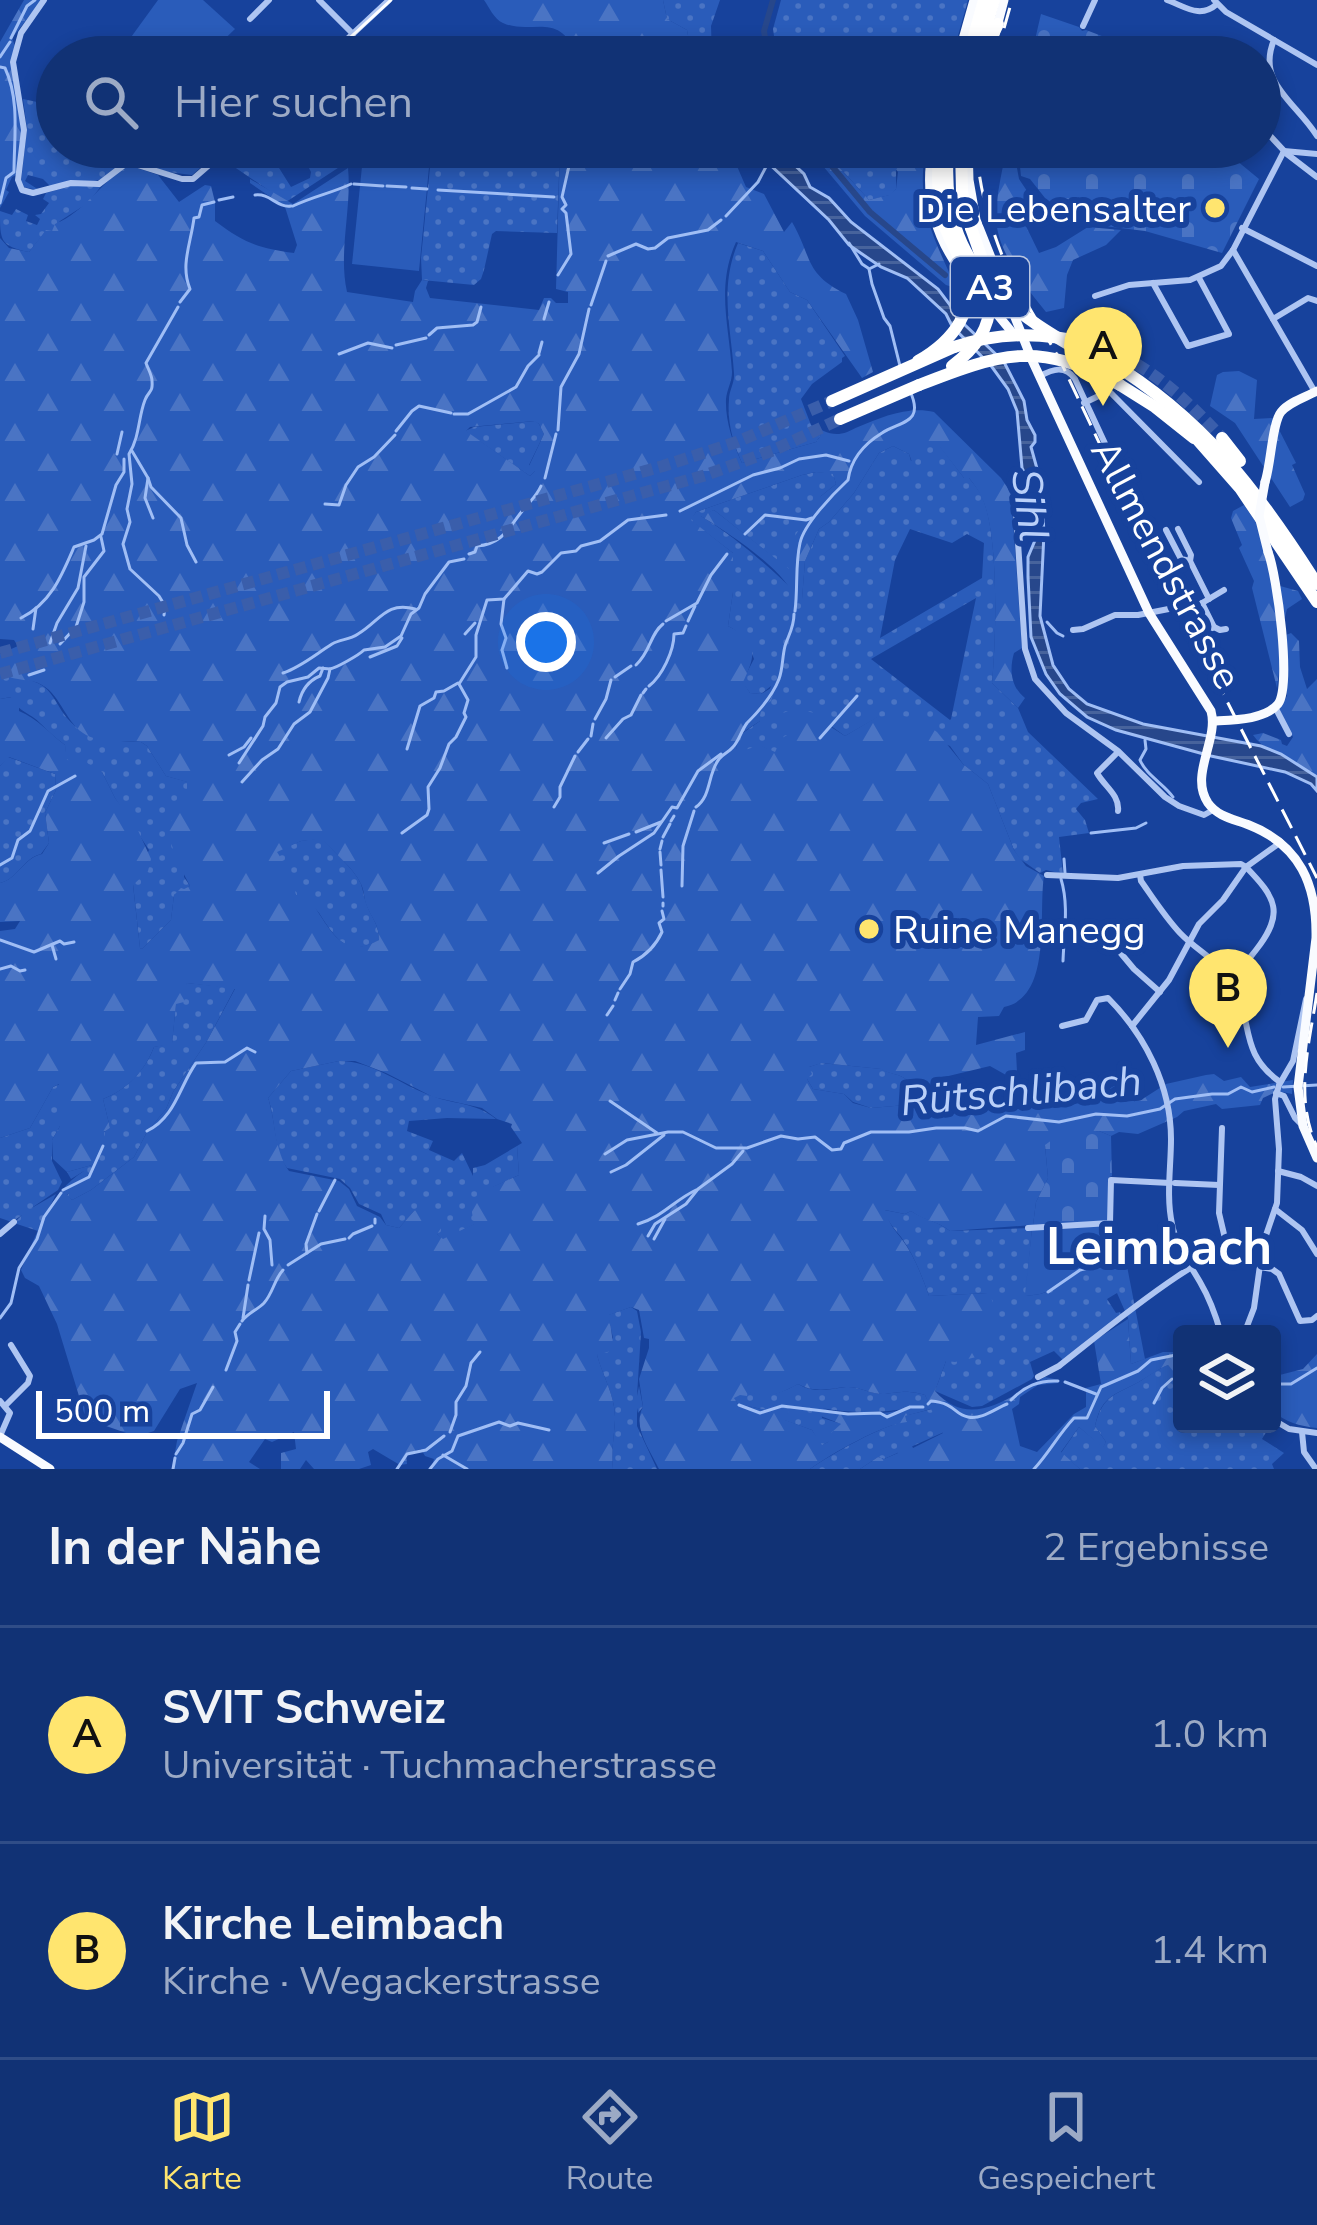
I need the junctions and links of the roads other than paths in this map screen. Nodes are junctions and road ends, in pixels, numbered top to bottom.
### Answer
1 (44, 0) edge
2 (269, 0) edge
3 (320, 0) edge
4 (390, 0) edge
5 (974, 0) edge
6 (984, 0) edge
7 (994, 0) edge
8 (1004, 0) edge
9 (1095, 0) edge
10 (1167, 0) edge
11 (1216, 2) edge
12 (250, 19) dead end
13 (998, 24) joint
14 (1083, 26) dead end
15 (353, 34) joint
16 (964, 36) edge
17 (974, 36) edge
18 (988, 36) edge
19 (993, 36) edge
20 (1268, 36) edge
21 (1281, 44) edge
22 (1317, 65) edge
23 (1281, 90) edge
24 (1317, 136) edge
25 (1281, 148) edge
26 (1284, 151) junction
27 (1317, 154) edge
28 (1281, 156) edge
29 (120, 168) edge
30 (147, 168) edge
31 (207, 168) edge
32 (940, 168) edge
33 (944, 168) edge
34 (952, 168) edge
35 (956, 168) edge
36 (966, 168) edge
37 (1275, 168) edge
38 (1317, 177) edge
39 (1242, 227) junction
40 (1233, 250) junction
41 (1317, 266) edge
42 (1199, 278) junction
43 (1153, 283) junction
44 (1095, 296) dead end
45 (1007, 301) junction
46 (1317, 301) edge
47 (992, 307) junction
48 (1273, 319) junction
49 (1087, 343) tunnel mouth
50 (1032, 360) junction
51 (918, 361) junction
52 (1039, 376) junction
53 (919, 385) junction
54 (1138, 388) junction
55 (1316, 393) edge
56 (832, 400) tunnel mouth
57 (1084, 403) junction
58 (841, 419) tunnel mouth
59 (1222, 438) tunnel mouth
60 (1199, 482) dead end
61 (1016, 512) dead end
62 (1178, 529) dead end
63 (1166, 530) dead end
64 (1292, 544) junction
65 (1190, 561) junction
66 (1317, 584) edge
67 (1224, 590) dead end
68 (1205, 601) junction
69 (1317, 602) edge
70 (1185, 609) junction
71 (1149, 613) junction
72 (1214, 627) junction
73 (1226, 629) dead end
74 (1073, 630) dead end
75 (1199, 635) junction
76 (1225, 685) dead end
77 (1278, 704) junction
78 (1213, 727) junction
79 (1289, 734) dead end
80 (1118, 751) junction
81 (1214, 809) junction
82 (1118, 811) dead end
83 (1281, 842) junction
84 (1246, 867) junction
85 (1048, 874) dead end
86 (1140, 875) junction
87 (1103, 932) dead end
88 (1189, 941) junction
89 (1231, 980) junction
90 (1160, 992) junction
91 (1309, 997) junction
92 (1062, 1026) dead end
93 (1132, 1026) junction
94 (1278, 1088) junction
95 (1303, 1126) junction
96 (1222, 1127) dead end
97 (1317, 1158) edge
98 (1278, 1171) junction
99 (1172, 1183) junction
100 (1219, 1185) junction
101 (1317, 1186) edge
102 (1274, 1208) junction
103 (14, 1222) dead end
104 (1028, 1228) dead end
105 (0, 1234) edge
106 (1264, 1238) junction
107 (1227, 1247) junction
108 (1317, 1254) edge
109 (1260, 1267) junction
110 (1191, 1268) junction
111 (1317, 1316) edge
112 (1219, 1325) edge
113 (1248, 1325) edge
114 (11, 1345) dead end
115 (1038, 1377) dead end
116 (3, 1403) edge
117 (1281, 1424) edge
118 (1302, 1432) junction
119 (1317, 1433) edge
120 (0, 1436) edge
121 (50, 1469) edge
122 (1316, 1469) edge

1 - 29 street
2 - 12 street
3 - 15 street
4 - 15 street
5 - 16 main road
6 - 17 highway
7 - 18 highway
8 - 13 main road
9 - 14 street
10 - 11 street
11 - 20 street
13 - 19 highway
21 - 22 street
23 - 24 street
25 - 26 street
26 - 27 street
26 - 28 street
26 - 38 street
30 - 31 street
32 - 47 main road, Allmendstrasse
33 - 51 highway, A3, bridge
34 - 54 highway, bridge
35 - 53 highway, bridge
36 - 45 main road, Allmendstrasse
37 - 39 street
39 - 40 street
39 - 41 street
40 - 42 street
40 - 48 street
42 - 43 street
42 - 43 street
43 - 44 street
45 - 47 main road
45 - 50 main road, Allmendstrasse
46 - 48 street
47 - 50 main road, Allmendstrasse
48 - 55 street
49 - 51 highway, A3, bridge
50 - 52 main road, Allmendstrasse
51 - 56 highway, A3
52 - 57 street
52 - 71 main road, Allmendstrasse
53 - 54 highway, A3, bridge
53 - 58 highway, A3
54 - 64 highway
54 - 69 highway, A3
55 - 77 main road, bridge
57 - 60 street
57 - 70 street
59 - 64 highway
61 - 80 street
62 - 65 street
63 - 65 street
64 - 66 highway
65 - 68 street
67 - 68 street
68 - 70 street
68 - 72 street
70 - 71 street
70 - 75 street
71 - 74 street
71 - 78 main road, Allmendstrasse
72 - 73 street
72 - 75 street
75 - 76 street
77 - 78 main road
77 - 79 street
78 - 81 main road
80 - 81 street
80 - 82 street
81 - 83 main road
83 - 84 street
83 - 91 main road
84 - 86 street
84 - 88 street
84 - 89 street
85 - 86 street
86 - 88 street
87 - 90 street
88 - 89 street
88 - 90 street
89 - 94 street
90 - 93 street
91 - 94 street
91 - 95 main road
92 - 93 street
93 - 99 street
94 - 95 street
94 - 98 street
95 - 97 main road
96 - 100 street
98 - 101 street
98 - 102 street
99 - 100 street
99 - 104 street
99 - 110 street
100 - 107 street
102 - 106 street
102 - 108 street
103 - 105 street
106 - 107 street
106 - 109 street
107 - 110 street
109 - 111 street
109 - 113 street
110 - 112 street
110 - 115 street
114 - 116 street
116 - 120 street
117 - 118 street
118 - 119 street
118 - 122 street
120 - 121 main road

